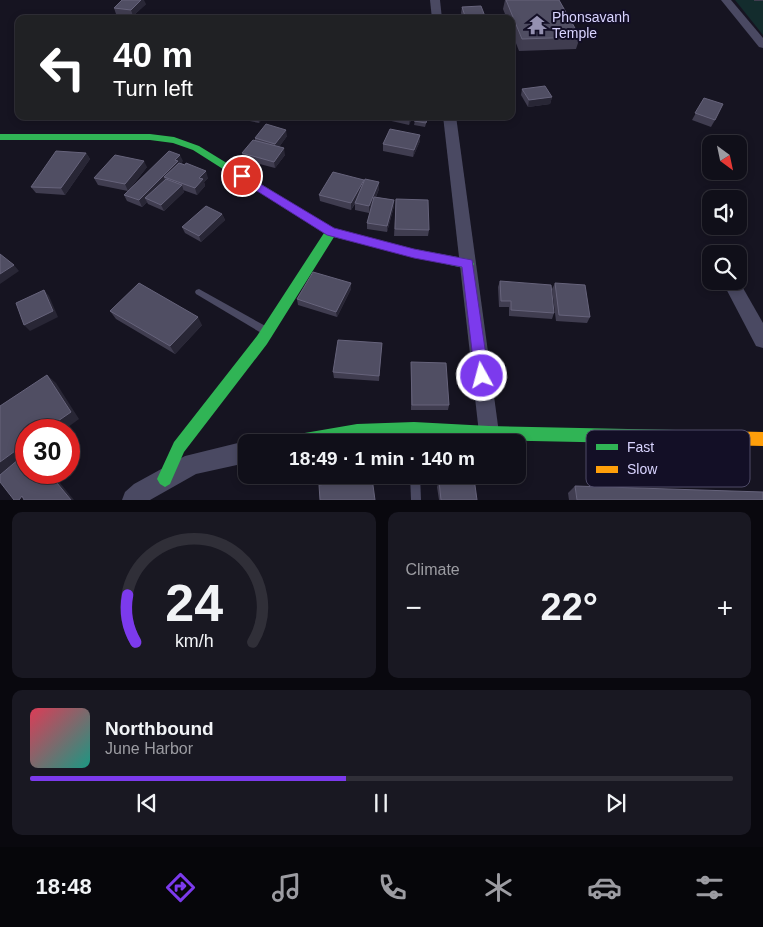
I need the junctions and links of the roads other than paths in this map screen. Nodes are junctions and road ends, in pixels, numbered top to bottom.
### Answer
1 (435, 0) edge
2 (726, 0) edge
3 (437, 15) edge
4 (763, 45) edge
5 (450, 120) edge
6 (0, 137) edge
7 (331, 232) junction
8 (468, 264) junction
9 (735, 290) edge
10 (199, 292) dead end
11 (267, 332) junction
12 (763, 340) edge
13 (414, 429) junction
14 (489, 433) junction
15 (340, 434) edge
16 (414, 434) edge
17 (586, 435) edge
18 (750, 439) edge
19 (763, 439) edge
20 (238, 454) edge
21 (166, 479) junction
22 (416, 484) edge
23 (133, 500) edge
24 (416, 500) edge

1 - 3 street
2 - 4 street
5 - 8 street
6 - 7 street
7 - 8 street
7 - 11 street
8 - 14 street
9 - 12 street
10 - 11 lane
11 - 21 street
13 - 14 street
13 - 15 street
13 - 16 lane
14 - 17 street
18 - 19 street
20 - 21 street
21 - 23 street
22 - 24 lane

